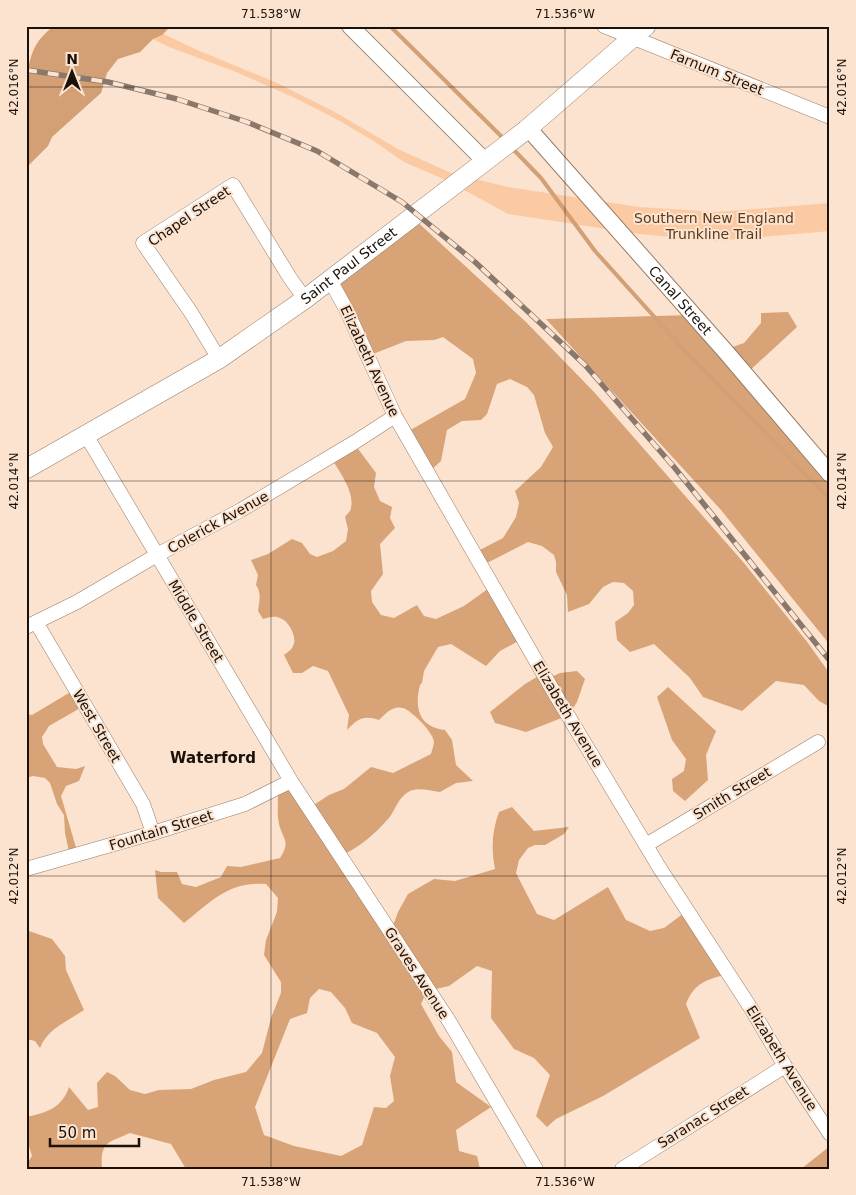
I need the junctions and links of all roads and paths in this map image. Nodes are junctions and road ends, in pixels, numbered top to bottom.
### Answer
1 (350, 26) edge
2 (604, 26) edge
3 (640, 32) edge
4 (830, 117) edge
5 (528, 128) junction
6 (485, 160) junction
7 (330, 280) junction
8 (305, 299) junction
9 (219, 359) junction
10 (395, 416) junction
11 (86, 435) junction
12 (26, 469) edge
13 (829, 470) edge
14 (157, 555) junction
15 (31, 625) edge
16 (818, 742) dead end
17 (291, 781) junction
18 (153, 833) junction
19 (646, 845) junction
20 (26, 869) edge
21 (784, 1066) junction
22 (830, 1134) edge
23 (536, 1169) edge
24 (622, 1169) edge

1 - 6 street
2 - 3 street, Farnum Street
3 - 4 street, Farnum Street
3 - 5 main road, Saint Paul Street
5 - 6 main road, Saint Paul Street
5 - 13 street, Canal Street
6 - 7 main road, Saint Paul Street
7 - 8 main road, Saint Paul Street
7 - 10 street, Elizabeth Avenue
8 - 9 main road, Saint Paul Street
8 - 9 street, Chapel Street
9 - 11 main road, Saint Paul Street
10 - 14 street, Colerick Avenue
10 - 19 street, Elizabeth Avenue
11 - 12 main road, Saint Paul Street
11 - 14 street, Middle Street
14 - 15 street, Colerick Avenue
14 - 17 street, Middle Street
15 - 18 street, West Street
16 - 19 street, Smith Street
17 - 18 street, Fountain Street
17 - 23 street, Graves Avenue
18 - 20 street, Fountain Street
19 - 21 street, Elizabeth Avenue
21 - 22 street, Elizabeth Avenue
21 - 24 street, Saranac Street

